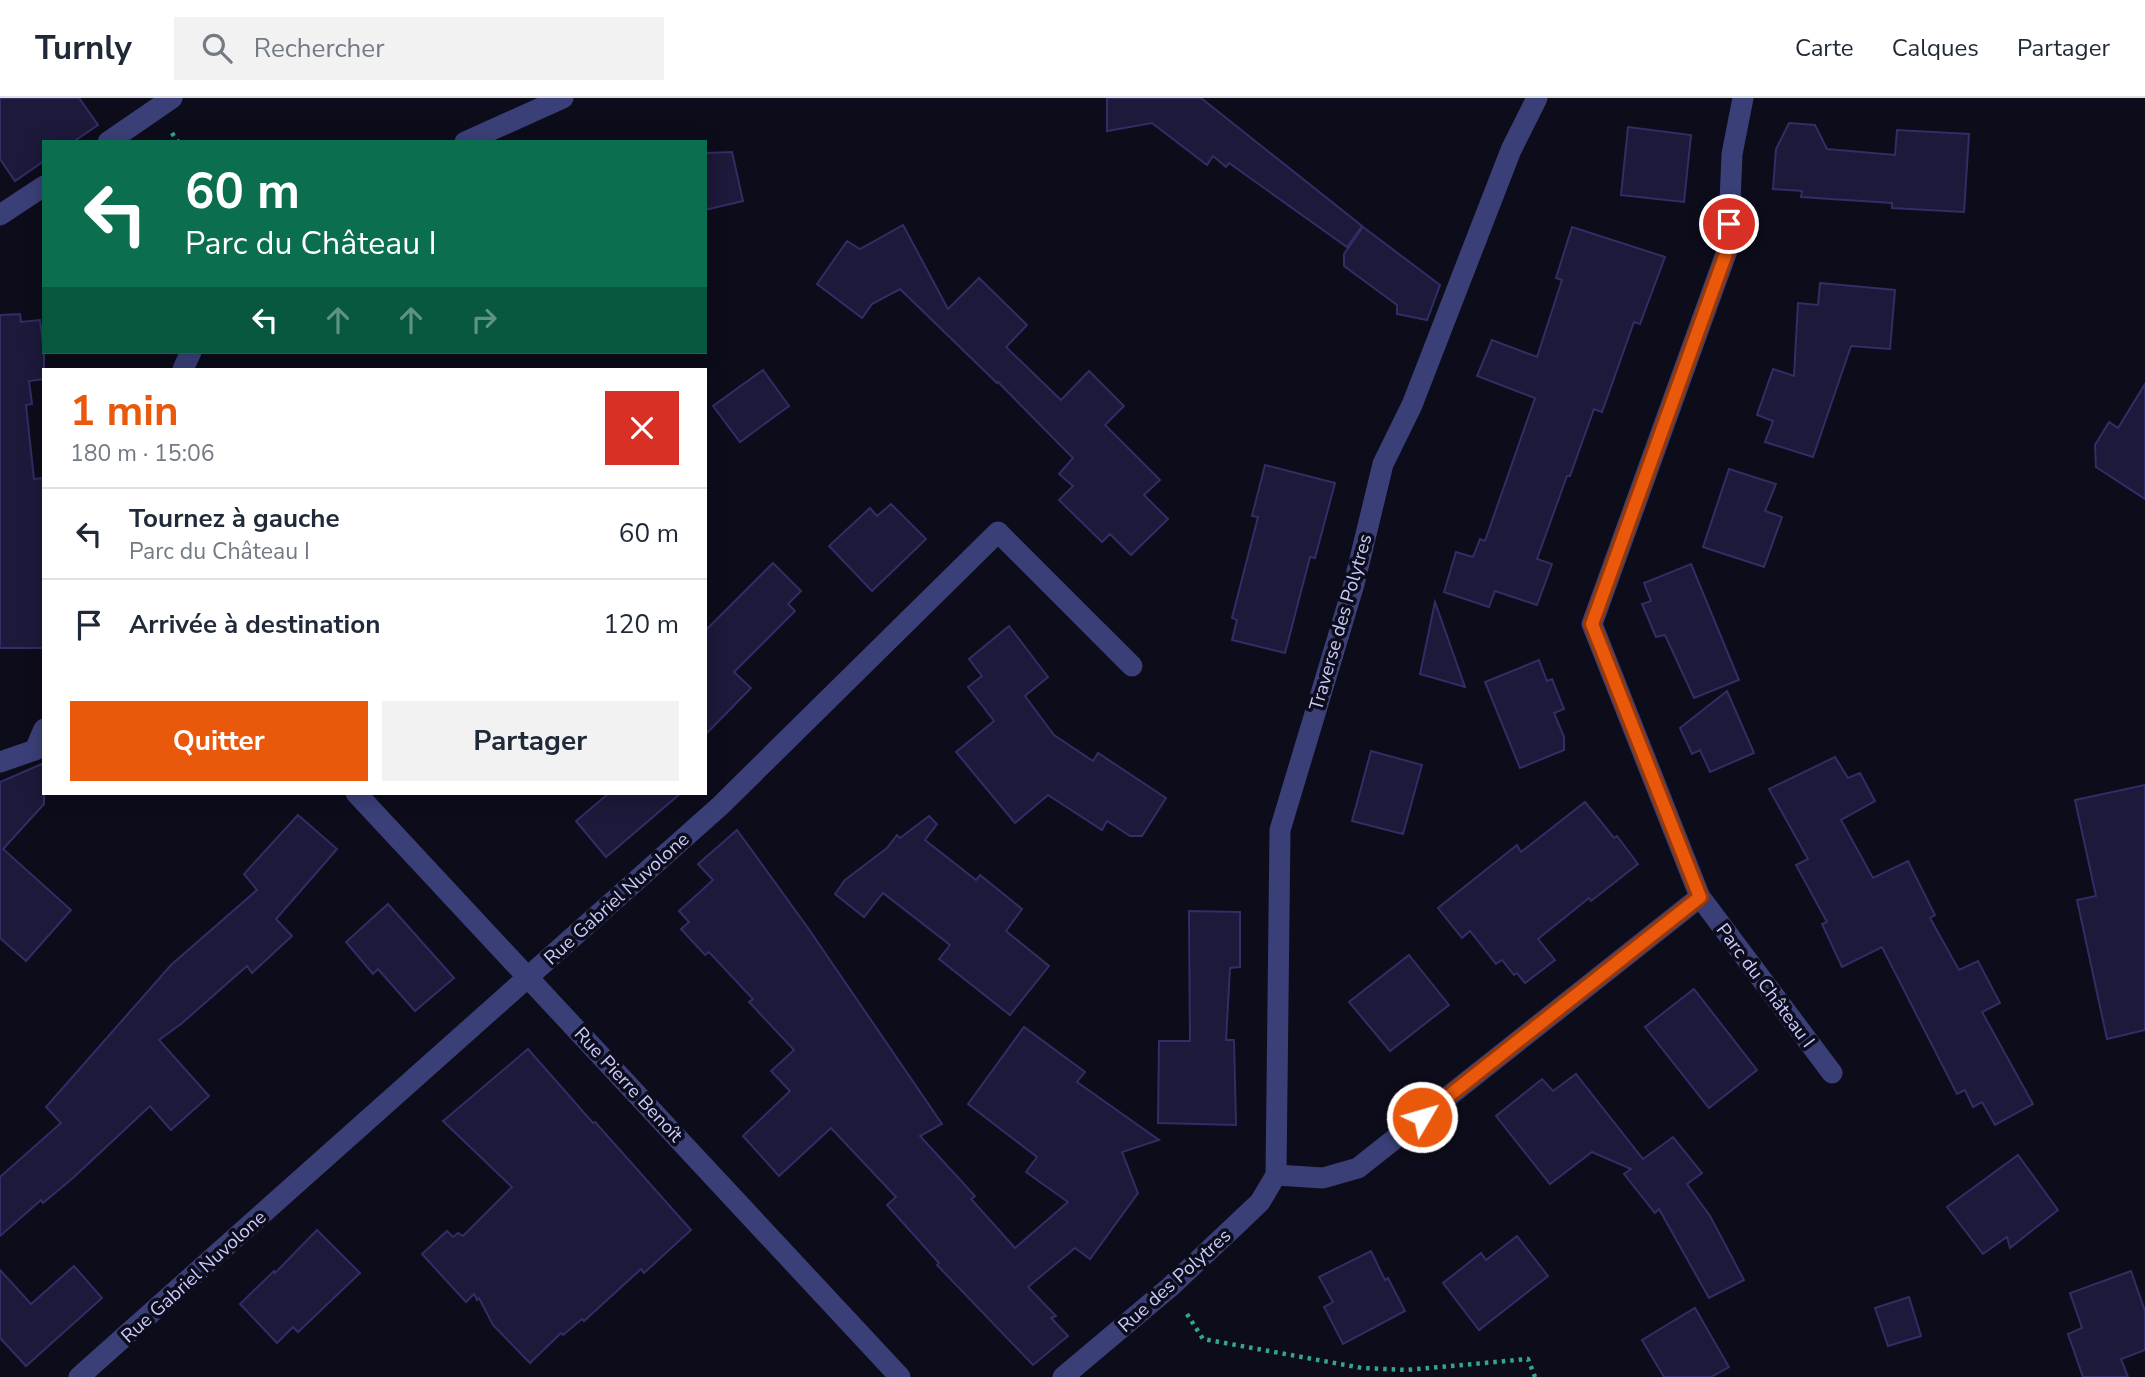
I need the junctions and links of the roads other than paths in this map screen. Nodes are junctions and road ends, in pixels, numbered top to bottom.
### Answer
1 (172, 98) edge
2 (563, 98) edge
3 (1537, 98) edge
4 (1743, 98) edge
5 (111, 140) edge
6 (469, 140) edge
7 (42, 187) edge
8 (0, 215) edge
9 (1132, 666) dead end
10 (42, 734) edge
11 (0, 762) edge
12 (358, 795) edge
13 (1700, 897) junction
14 (528, 976) junction
15 (1832, 1073) dead end
16 (1276, 1175) junction
17 (79, 1377) edge
18 (900, 1377) edge
19 (1063, 1377) edge

1 - 5 street
2 - 6 street
3 - 16 street, Traverse des Polytres
4 - 13 street, Parc du Château I
7 - 8 street
9 - 14 street, Rue Gabriel Nuvolone
10 - 11 street
12 - 14 street, Rue Pierre Benoît
13 - 15 street, Parc du Château I
13 - 16 street
14 - 17 street, Rue Gabriel Nuvolone
14 - 18 street, Rue Pierre Benoît
16 - 19 street, Rue des Polytres

